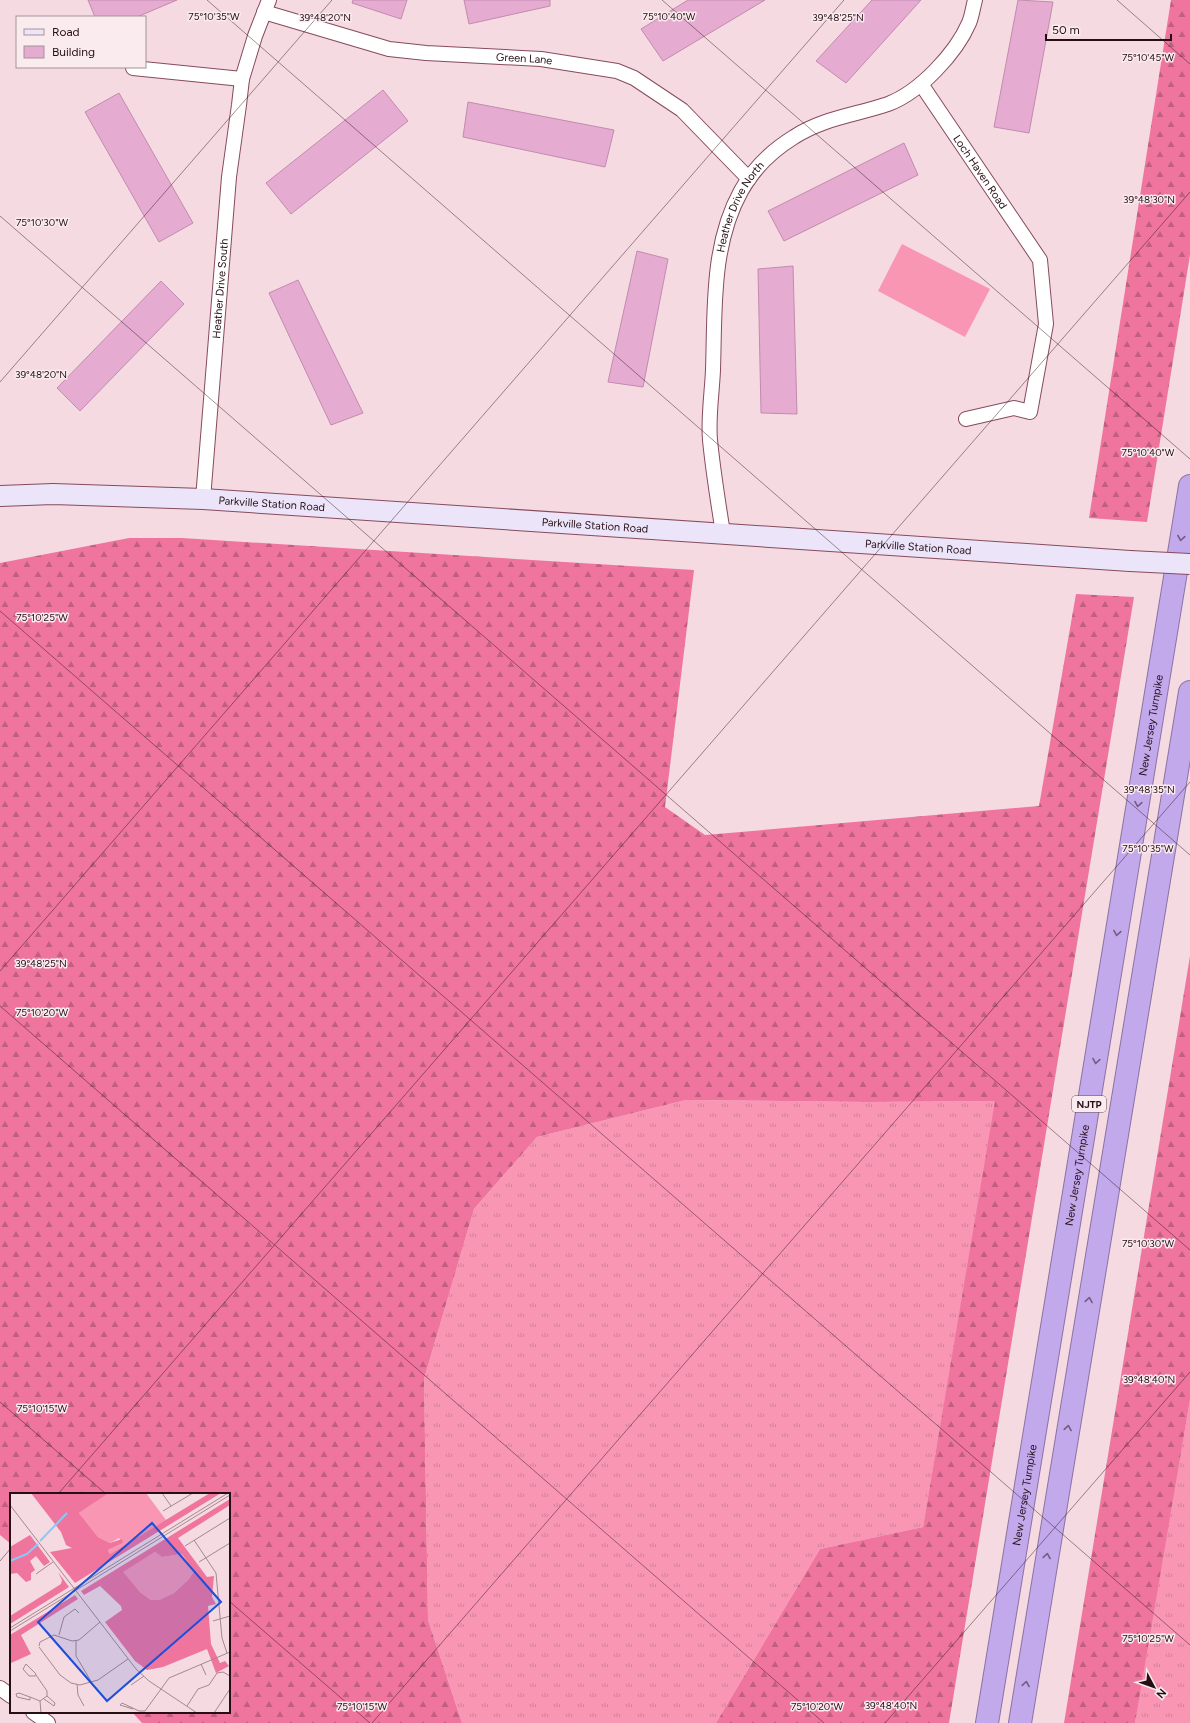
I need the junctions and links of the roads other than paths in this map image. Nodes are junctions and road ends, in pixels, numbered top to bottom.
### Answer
1 (975, 0) edge
2 (266, 6) edge
3 (133, 68) dead end
4 (242, 79) junction
5 (921, 84) junction
6 (749, 179) junction
7 (966, 419) dead end
8 (1190, 486) edge
9 (0, 496) edge
10 (203, 499) junction
11 (723, 533) junction
12 (1190, 564) edge
13 (1190, 692) edge
14 (0, 1688) edge
15 (10, 1695) edge
16 (34, 1713) edge
17 (48, 1723) edge
18 (988, 1723) edge
19 (1020, 1723) edge

1 - 5 street, Heather Drive North
2 - 4 street, Heather Drive South
2 - 6 street, Green Lane
3 - 4 street
4 - 10 street, Heather Drive South
5 - 6 street, Heather Drive North
5 - 7 street, Loch Haven Road
6 - 11 street, Heather Drive North
8 -> 18 highway, New Jersey Turnpike / NJTP
9 - 10 main road, Parkville Station Road
10 - 11 main road, Parkville Station Road
11 - 12 main road, Parkville Station Road, bridge
19 -> 13 highway, NJTP
14 - 15 street
16 - 17 street

